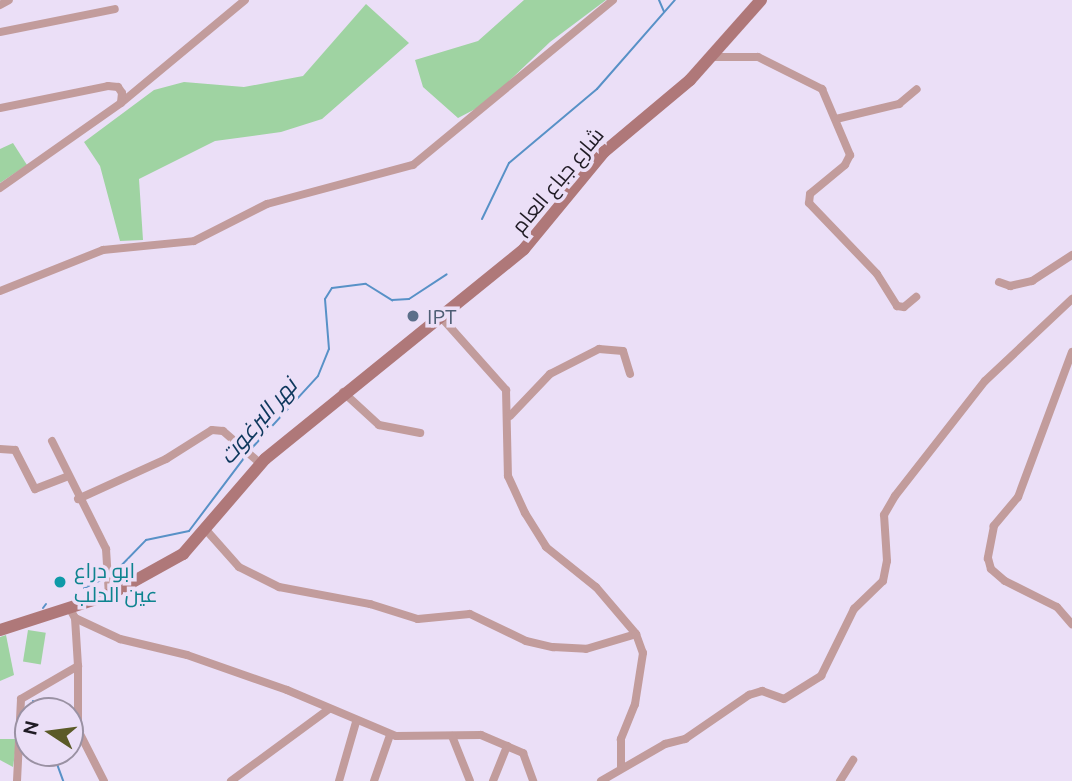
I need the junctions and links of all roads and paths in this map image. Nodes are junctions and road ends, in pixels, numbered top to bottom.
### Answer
1 (9, 0) edge
2 (245, 0) edge
3 (613, 0) edge
4 (759, 0) edge
5 (0, 5) edge
6 (115, 9) dead end
7 (0, 32) edge
8 (713, 57) junction
9 (917, 89) dead end
10 (121, 103) junction
11 (0, 108) edge
12 (836, 119) junction
13 (0, 188) edge
14 (1072, 254) edge
15 (999, 282) dead end
16 (0, 291) edge
17 (916, 297) dead end
18 (1072, 299) edge
19 (441, 317) junction
20 (1072, 352) edge
21 (630, 374) dead end
22 (343, 392) junction
23 (510, 416) junction
24 (420, 433) dead end
25 (52, 441) dead end
26 (0, 449) edge
27 (256, 460) junction
28 (67, 477) junction
29 (78, 499) junction
30 (206, 531) junction
31 (109, 591) junction
32 (73, 614) junction
33 (1072, 624) edge
34 (0, 630) edge
35 (636, 634) junction
36 (78, 666) junction
37 (329, 709) junction
38 (356, 722) junction
39 (390, 735) junction
40 (452, 736) junction
41 (507, 746) junction
42 (853, 760) dead end
43 (621, 766) junction
44 (17, 781) edge
45 (104, 781) edge
46 (231, 781) edge
47 (339, 781) edge
48 (374, 781) edge
49 (470, 781) edge
50 (493, 781) edge
51 (533, 781) edge
52 (601, 781) edge
53 (840, 781) edge

1 - 5 street
2 - 10 street
3 - 16 street
4 - 8 main road, شارع جباع العام
6 - 7 street
8 - 12 street
8 - 19 main road, شارع جباع العام
9 - 12 street
10 - 11 street
10 - 13 street
12 - 17 street
14 - 15 street
18 - 43 street
19 - 22 main road, شارع جباع العام
19 - 23 street
20 - 33 street
21 - 23 street
22 - 24 street
22 - 27 main road, شارع جباع العام
23 - 35 street
25 - 28 street
26 - 28 street
27 - 29 street
27 - 30 main road, شارع جباع العام
28 - 29 street
29 - 31 street
30 - 31 main road, شارع جباع العام
30 - 35 street
31 - 32 main road, شارع جباع العام
32 - 34 main road, شارع جباع العام
32 - 36 street
32 - 37 street
35 - 43 street
36 - 44 street
36 - 45 street
37 - 38 street
37 - 46 street
38 - 39 street
38 - 47 street
39 - 40 street
39 - 48 street
40 - 41 street
40 - 49 street
41 - 50 street
41 - 51 street
42 - 53 street
43 - 52 street

